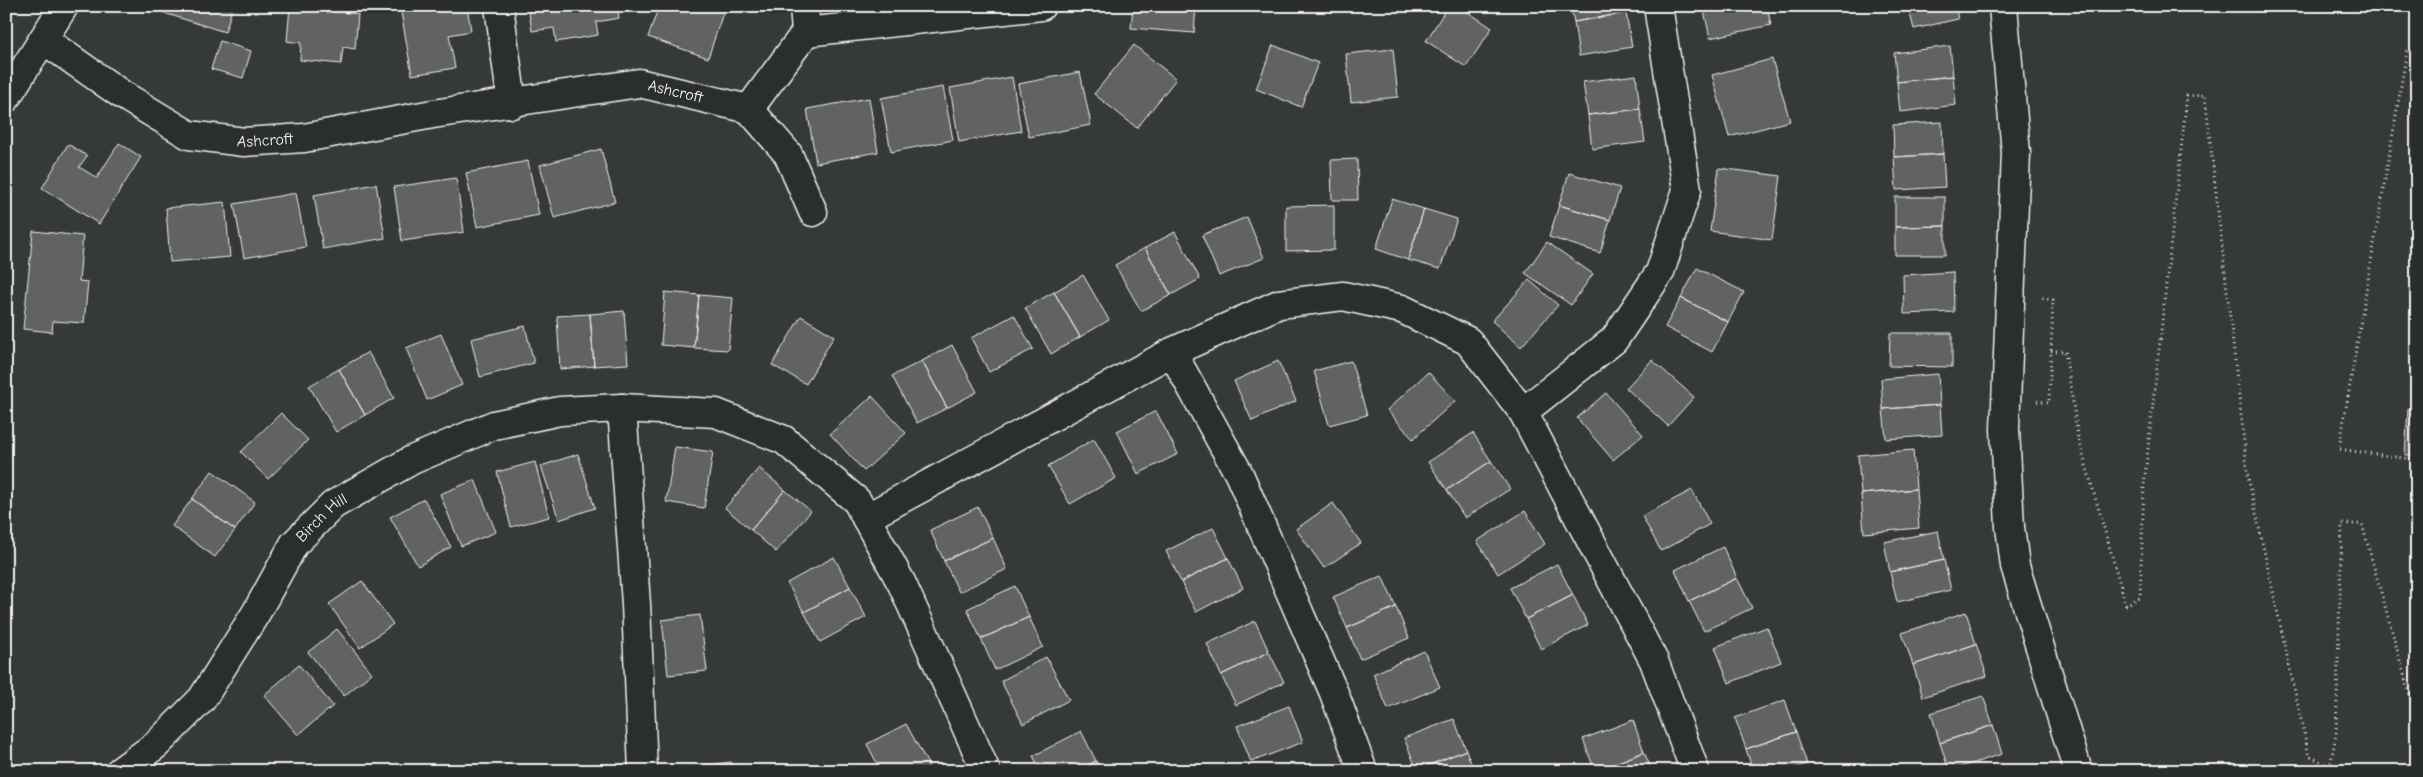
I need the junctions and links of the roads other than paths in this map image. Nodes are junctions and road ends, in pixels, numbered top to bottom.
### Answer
1 (64, 6) edge
2 (499, 6) edge
3 (1041, 6) edge
4 (1658, 6) edge
5 (2003, 6) edge
6 (805, 19) edge
7 (44, 40) junction
8 (6, 98) edge
9 (512, 104) junction
10 (749, 109) junction
11 (813, 212) dead end
12 (1172, 352) junction
13 (622, 408) junction
14 (1523, 412) junction
15 (866, 518) junction
16 (120, 771) edge
17 (643, 771) edge
18 (986, 771) edge
19 (1363, 771) edge
20 (1695, 771) edge
21 (2078, 771) edge

1 - 7 street
2 - 9 street
3 - 6 street
4 - 14 street
5 - 21 street
6 - 10 street
7 - 8 street
7 - 9 street, Ashcroft
9 - 10 street, Ashcroft
10 - 11 street
12 - 14 street
12 - 15 street
12 - 19 street
13 - 15 street, Birch Hill
13 - 16 street, Birch Hill
13 - 17 street
14 - 20 street
15 - 18 street, Birch Hill

